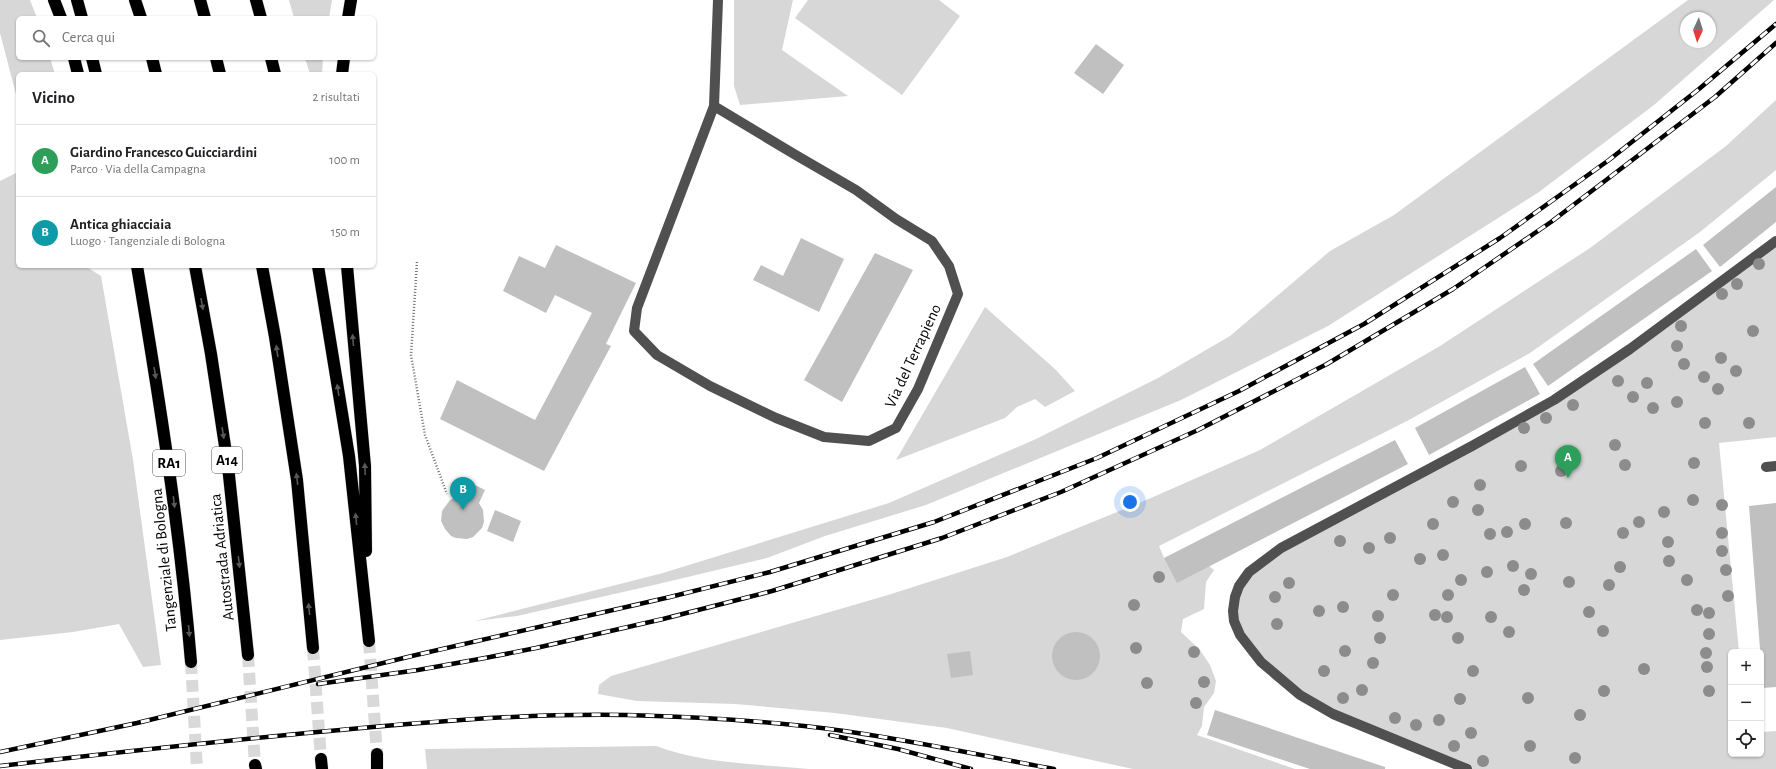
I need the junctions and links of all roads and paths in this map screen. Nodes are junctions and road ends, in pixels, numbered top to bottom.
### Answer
1 (54, 0) edge
2 (77, 0) edge
3 (136, 0) edge
4 (200, 0) edge
5 (256, 0) edge
6 (351, 0) edge
7 (718, 0) edge
8 (60, 16) edge
9 (81, 16) edge
10 (140, 16) edge
11 (204, 16) edge
12 (260, 16) edge
13 (348, 16) edge
14 (74, 60) edge
15 (92, 60) edge
16 (152, 60) edge
17 (216, 60) edge
18 (272, 60) edge
19 (344, 60) edge
20 (78, 72) edge
21 (96, 72) edge
22 (156, 72) edge
23 (220, 72) edge
24 (275, 72) edge
25 (342, 72) edge
26 (714, 106) junction
27 (1776, 240) edge
28 (417, 262) dead end
29 (129, 268) edge
30 (137, 268) edge
31 (195, 268) edge
32 (262, 268) edge
33 (318, 268) edge
34 (347, 268) edge
35 (152, 356) junction
36 (447, 494) dead end
37 (367, 620) junction
38 (369, 641) tunnel mouth
39 (313, 648) tunnel mouth
40 (248, 655) tunnel mouth
41 (191, 662) tunnel mouth
42 (377, 754) tunnel mouth
43 (377, 769) edge
44 (1467, 769) edge

1 - 8 highway
2 - 9 highway
3 - 10 highway
4 - 11 highway
5 - 12 highway
6 - 13 highway
7 - 26 lane, Via del Terrapieno
14 - 20 highway
15 - 21 highway
16 - 22 highway
17 - 23 highway
18 - 24 highway
19 - 25 highway
26 - 26 lane, Via del Terrapieno
27 - 44 lane
28 - 36 path
29 - 35 highway
30 - 35 highway, Tangenziale di Bologna / RA1
31 -> 40 highway, Autostrada Adriatica / A14
39 -> 32 highway
37 -> 33 highway
37 -> 34 highway
35 -> 41 highway, Tangenziale di Bologna / RA1
37 - 38 highway
42 - 43 highway

